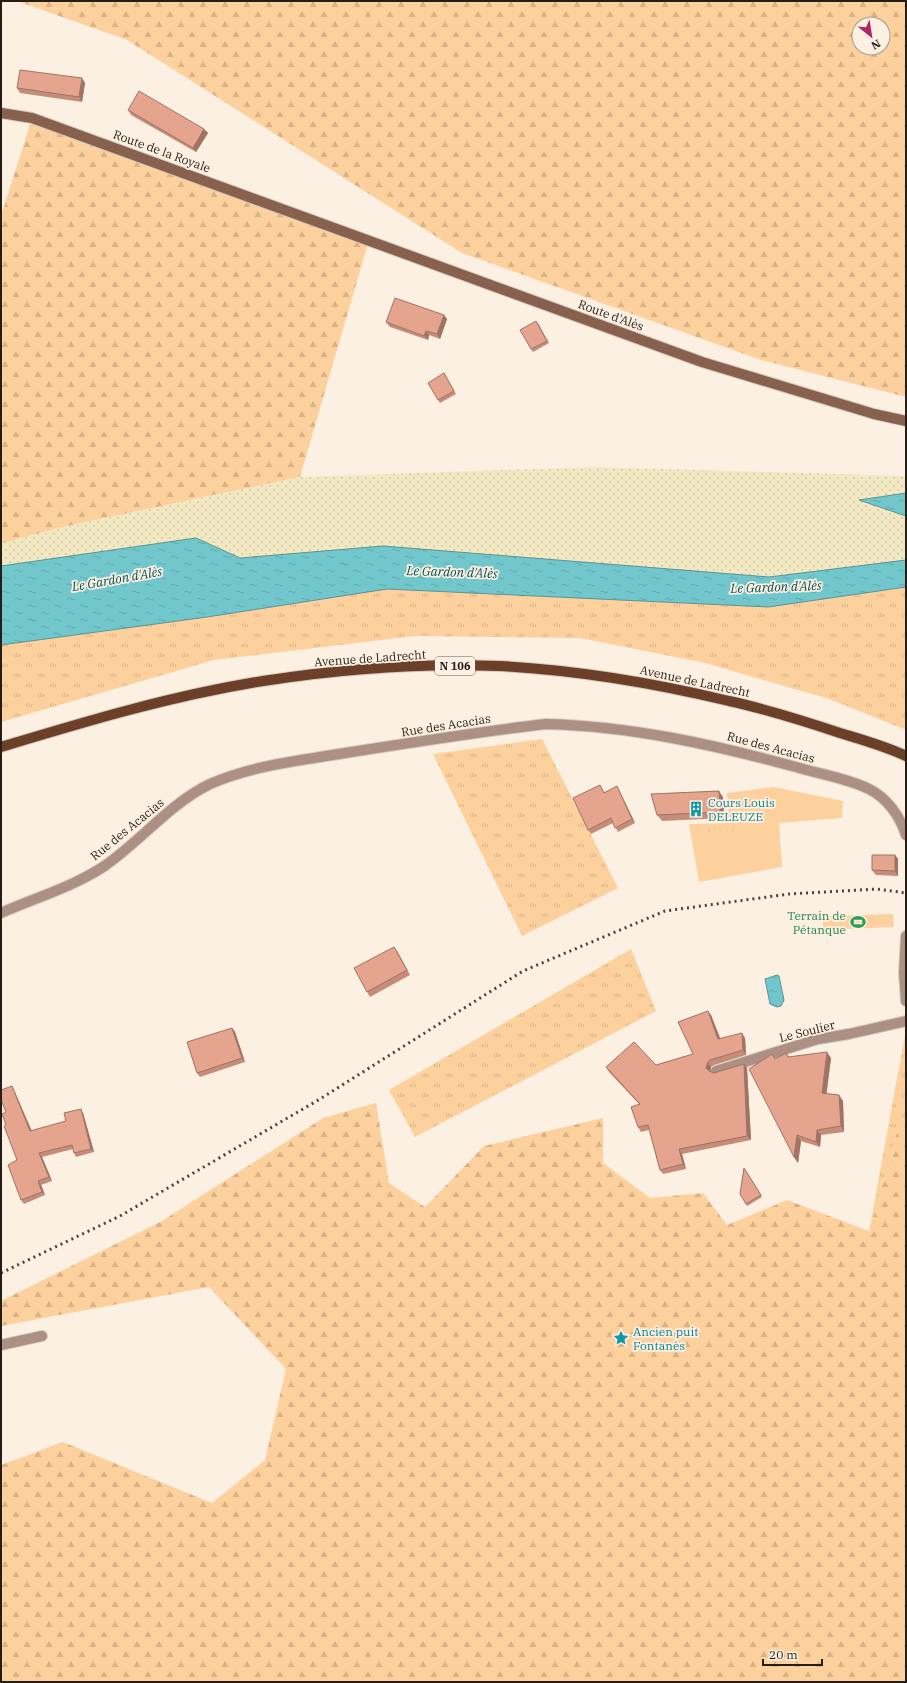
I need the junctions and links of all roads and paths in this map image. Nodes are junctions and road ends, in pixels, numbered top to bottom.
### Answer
1 (1, 114) edge
2 (312, 219) joint
3 (906, 421) edge
4 (1, 746) edge
5 (906, 756) edge
6 (906, 835) edge
7 (1, 913) edge
8 (906, 936) edge
9 (906, 1001) edge
10 (906, 1021) edge
11 (716, 1071) edge
12 (42, 1336) dead end
13 (1, 1345) edge

1 - 2 main road, Route de la Royale
2 - 3 main road, Route d'Alès
4 - 5 main road, Avenue de Ladrecht / N 106
6 - 7 street, Rue des Acacias
8 - 9 street
10 - 11 street, Le Soulier
12 - 13 street

